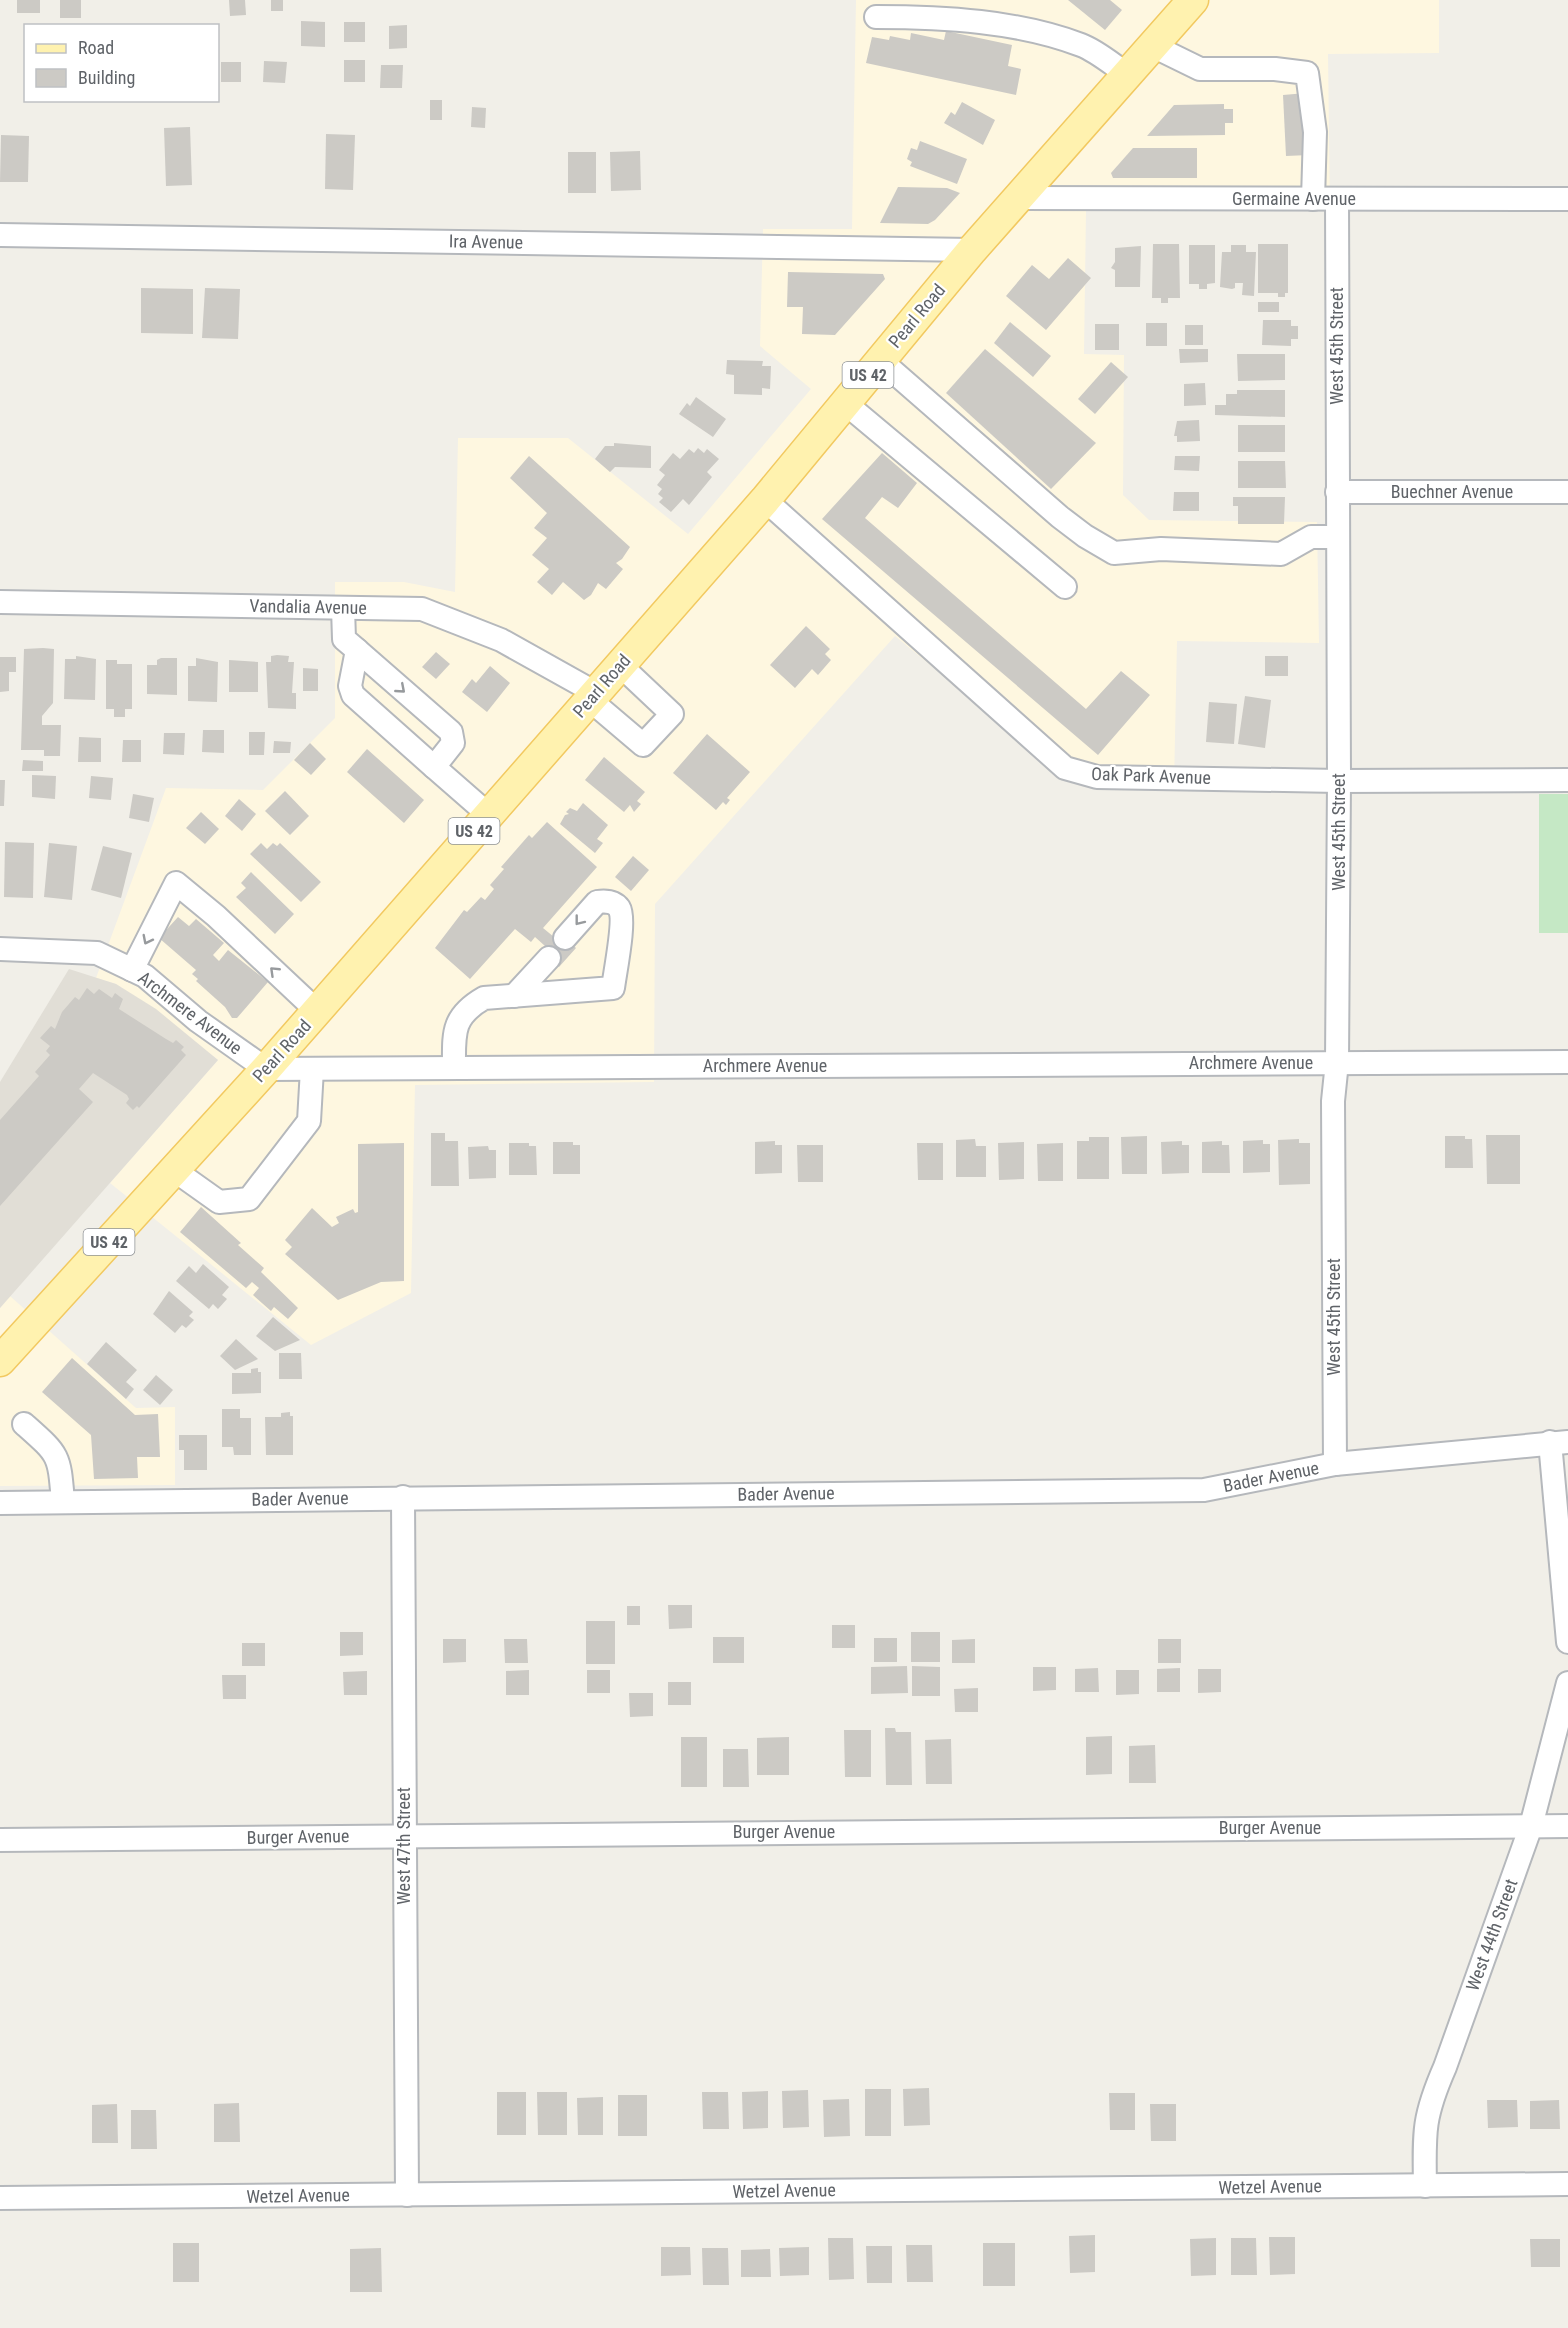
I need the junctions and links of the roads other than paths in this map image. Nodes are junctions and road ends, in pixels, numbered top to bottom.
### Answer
1 (1193, 0) edge
2 (876, 17) dead end
3 (1153, 46) junction
4 (1128, 75) junction
5 (1020, 198) junction
6 (1313, 199) junction
7 (1337, 199) junction
8 (1568, 199) edge
9 (0, 235) edge
10 (972, 250) junction
11 (880, 360) junction
12 (845, 404) junction
13 (1337, 492) junction
14 (1568, 492) edge
15 (765, 500) junction
16 (1337, 537) junction
17 (1065, 587) dead end
18 (0, 602) edge
19 (343, 608) junction
20 (357, 650) junction
21 (620, 665) junction
22 (593, 696) junction
23 (434, 767) junction
24 (1568, 780) edge
25 (1339, 781) junction
26 (489, 815) junction
27 (565, 938) dead end
28 (0, 949) edge
29 (549, 957) dead end
30 (132, 970) junction
31 (514, 996) junction
32 (317, 1011) junction
33 (1337, 1062) junction
34 (1568, 1062) edge
35 (454, 1068) junction
36 (266, 1069) junction
37 (312, 1069) junction
38 (174, 1170) junction
39 (0, 1361) edge
40 (24, 1424) dead end
41 (1559, 1442) edge
42 (1335, 1464) junction
43 (403, 1497) junction
44 (63, 1502) junction
45 (0, 1503) edge
46 (1568, 1642) edge
47 (1568, 1683) edge
48 (1531, 1826) junction
49 (1568, 1826) edge
50 (404, 1836) junction
51 (0, 1840) edge
52 (1568, 2184) edge
53 (1425, 2186) junction
54 (407, 2194) junction
55 (0, 2198) edge

1 - 3 main road, Pearl Road / US 42
2 - 4 street
3 - 4 main road, Pearl Road / US 42
3 - 6 street
4 - 5 main road, Pearl Road / US 42
5 - 6 street, Germaine Avenue
5 - 10 main road, Pearl Road / US 42
6 - 7 street, Germaine Avenue
7 - 8 street, Germaine Avenue
7 - 13 street, West 45th Street
9 - 10 street, Ira Avenue
10 - 11 main road, Pearl Road / US 42
11 - 12 main road, Pearl Road / US 42
11 - 16 street
12 - 15 main road, Pearl Road / US 42
12 - 17 street
13 - 14 street, Buechner Avenue
13 - 16 street, West 45th Street
15 - 21 main road, Pearl Road / US 42
15 - 25 street, Oak Park Avenue
16 - 25 street, West 45th Street
18 - 19 street, Vandalia Avenue
19 - 20 street
19 - 22 street, Vandalia Avenue
20 - 23 street
20 -> 23 street
21 - 22 main road, Pearl Road / US 42
21 - 22 street, Vandalia Avenue
22 - 26 main road, Pearl Road / US 42
23 - 26 street
24 - 25 street, Oak Park Avenue
25 - 33 street, West 45th Street
26 - 32 main road, Pearl Road / US 42
31 -> 27 street
28 - 30 street, Archmere Avenue
29 - 31 street
32 -> 30 street
30 - 36 street, Archmere Avenue
31 - 35 street
32 - 36 main road, Pearl Road / US 42
33 - 34 street, Archmere Avenue
33 - 35 street, Archmere Avenue
33 - 42 street, West 45th Street
35 - 37 street, Archmere Avenue
36 - 37 street, Archmere Avenue
36 - 38 main road, Pearl Road / US 42
37 - 38 street
38 - 39 main road, Pearl Road / US 42
40 - 44 street
41 - 42 street, Bader Avenue
41 - 46 street
42 - 43 street, Bader Avenue
43 - 44 street, Bader Avenue
43 - 50 street, West 47th Street
44 - 45 street, Bader Avenue
47 - 48 street, West 44th Street
48 - 49 street, Burger Avenue
48 - 50 street, Burger Avenue
48 - 53 street, West 44th Street
50 - 51 street, Burger Avenue
50 - 54 street, West 47th Street
52 - 53 street, Wetzel Avenue
53 - 54 street, Wetzel Avenue
54 - 55 street, Wetzel Avenue

